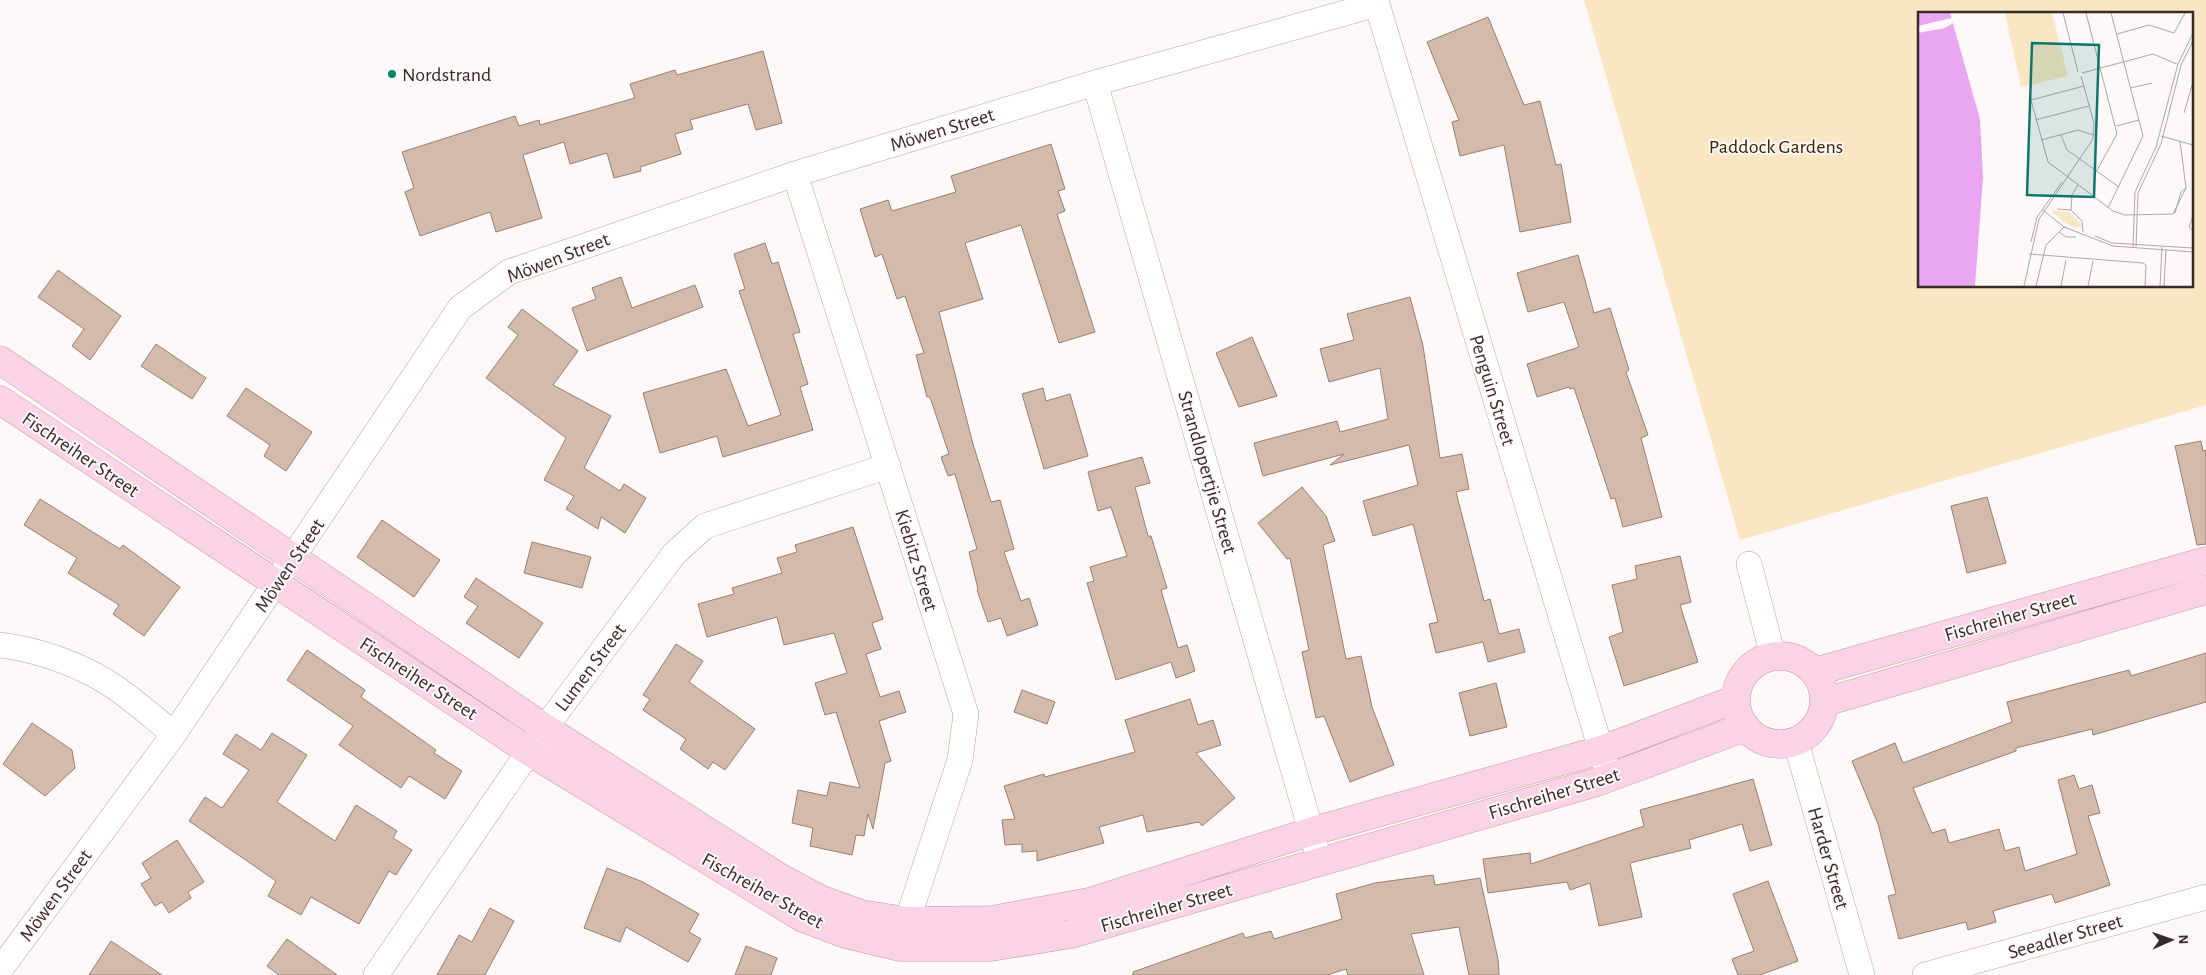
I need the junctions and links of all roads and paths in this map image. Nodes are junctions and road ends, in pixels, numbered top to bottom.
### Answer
1 (1377, 4) joint
2 (1095, 83) junction
3 (795, 174) junction
4 (0, 360) edge
5 (0, 400) edge
6 (888, 466) junction
7 (293, 558) junction
8 (2206, 561) edge
9 (1749, 564) dead end
10 (276, 584) junction
11 (2206, 590) edge
12 (0, 645) edge
13 (1773, 656) junction
14 (1814, 672) junction
15 (1736, 699) junction
16 (1824, 702) junction
17 (1746, 727) junction
18 (545, 728) junction
19 (174, 734) junction
20 (1796, 742) junction
21 (1601, 750) junction
22 (530, 752) junction
23 (1610, 777) junction
24 (1313, 831) junction
25 (1320, 862) junction
26 (2206, 896) edge
27 (903, 934) junction
28 (0, 970) edge
29 (376, 975) edge
30 (1862, 975) edge
31 (1924, 975) edge

1 - 2 street, Möwen Street
1 - 21 street, Penguin Street
2 - 3 street, Möwen Street
2 - 24 street, Strandlopertjie Street
3 - 6 street, Kiebitz Street
3 - 7 street, Möwen Street
4 - 7 street, Fischreiher Street
5 - 10 street, Fischreiher Street
6 - 18 street, Lumen Street
6 - 27 street, Kiebitz Street
7 - 10 street, Möwen Street
7 - 18 street, Fischreiher Street
8 - 14 street, Fischreiher Street
9 - 13 street
10 - 19 street, Möwen Street
10 - 22 street, Fischreiher Street
11 - 16 street, Fischreiher Street
12 - 19 street
13 - 14 street
13 - 15 street
14 - 16 street
15 - 17 street
15 - 21 street, Fischreiher Street
16 - 20 street
17 - 20 street
17 - 23 street, Fischreiher Street
18 - 22 street, Lumen Street
18 - 27 street, Fischreiher Street
19 - 28 street, Möwen Street
20 - 30 street, Harder Street
21 - 23 street, Penguin Street
21 - 24 street, Fischreiher Street
22 - 27 street, Fischreiher Street
22 - 29 street, Lumen Street
23 - 25 street, Fischreiher Street
24 - 25 street, Strandlopertjie Street
24 - 27 street, Fischreiher Street
25 - 27 street, Fischreiher Street
26 - 31 street, Seeadler Street

